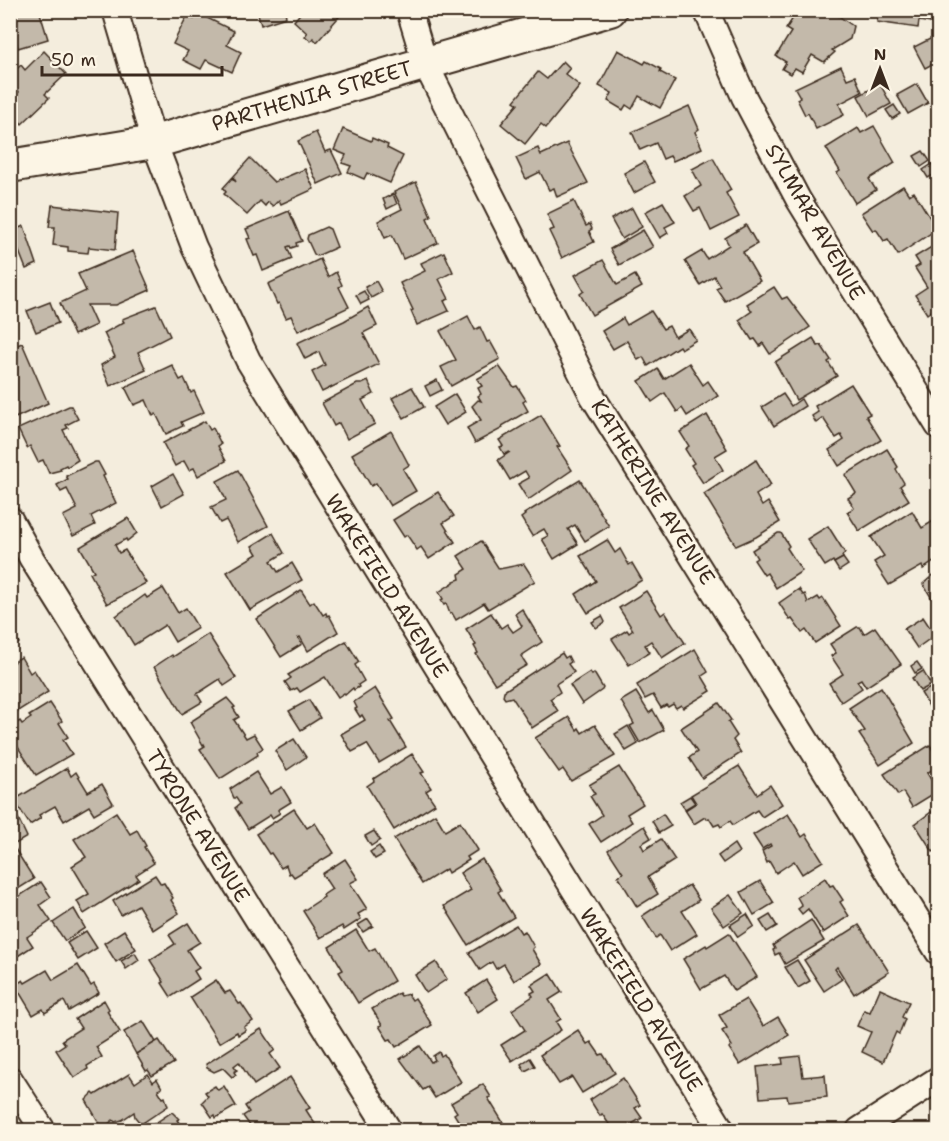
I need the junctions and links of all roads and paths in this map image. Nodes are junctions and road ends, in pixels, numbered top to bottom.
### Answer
1 (115, 10) edge
2 (409, 10) edge
3 (610, 10) edge
4 (706, 10) edge
5 (425, 63) junction
6 (154, 142) junction
7 (10, 166) edge
8 (939, 426) edge
9 (10, 519) edge
10 (939, 952) edge
11 (10, 1079) edge
12 (939, 1079) edge
13 (43, 1131) edge
14 (389, 1131) edge
15 (722, 1131) edge
16 (859, 1131) edge

1 - 6 street, WAKEFIELD AVENUE
2 - 5 street, KATHERINE AVENUE
3 - 5 street, PARTHENIA STREET
4 - 8 street, SYLMAR AVENUE
5 - 6 street, PARTHENIA STREET
5 - 10 street, KATHERINE AVENUE
6 - 7 street, PARTHENIA STREET
6 - 15 street, WAKEFIELD AVENUE
9 - 14 street, TYRONE AVENUE
11 - 13 street
12 - 16 street

